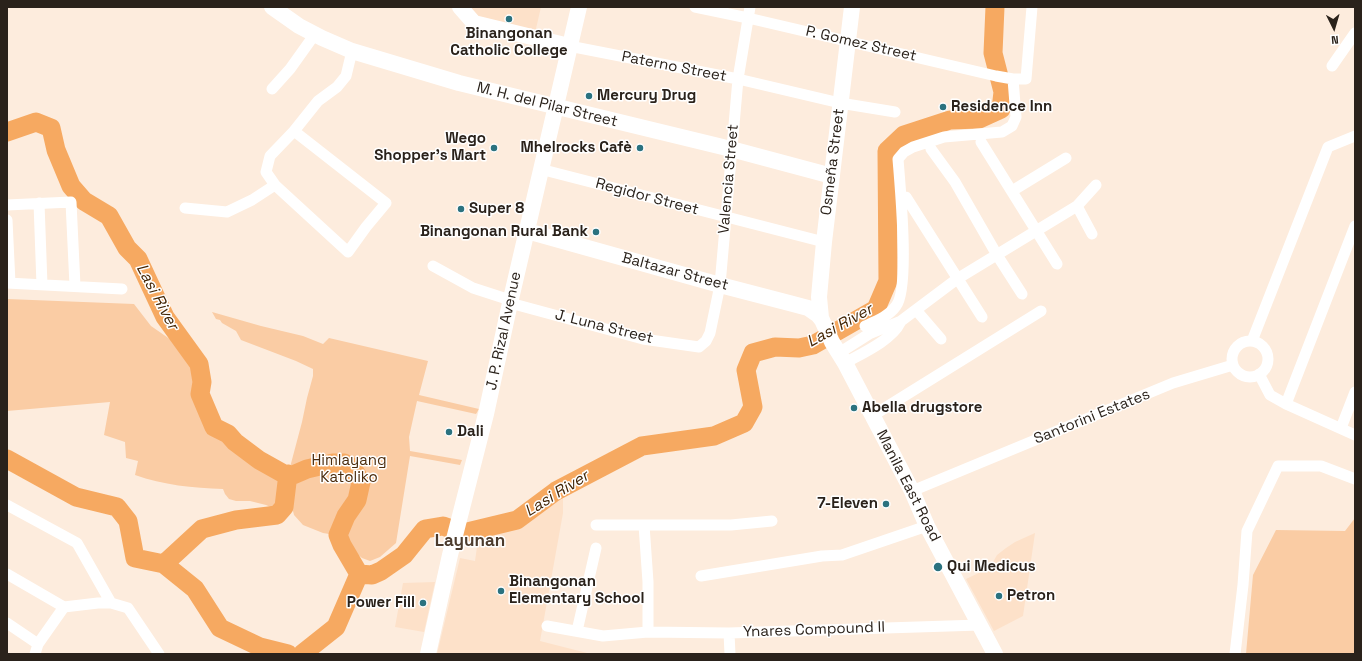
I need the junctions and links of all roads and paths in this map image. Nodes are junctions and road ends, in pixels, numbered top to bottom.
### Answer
1 (272, 7) edge
2 (460, 7) edge
3 (579, 7) edge
4 (695, 7) edge
5 (852, 7) edge
6 (1032, 7) edge
7 (749, 12) edge
8 (1355, 33) edge
9 (315, 34) junction
10 (848, 42) junction
11 (569, 46) junction
12 (352, 51) junction
13 (1332, 66) dead end
14 (1004, 77) junction
15 (738, 79) junction
16 (272, 89) dead end
17 (840, 103) junction
18 (555, 107) junction
19 (895, 112) dead end
20 (294, 131) junction
21 (1355, 136) edge
22 (982, 142) dead end
23 (731, 149) junction
24 (931, 149) dead end
25 (1066, 158) dead end
26 (540, 169) junction
27 (832, 176) junction
28 (275, 185) junction
29 (1096, 185) dead end
30 (1012, 191) junction
31 (906, 197) dead end
32 (39, 204) junction
33 (7, 205) edge
34 (1077, 206) junction
35 (185, 208) dead end
36 (726, 218) junction
37 (7, 220) edge
38 (1355, 226) edge
39 (527, 231) junction
40 (1036, 231) junction
41 (1092, 234) dead end
42 (824, 242) junction
43 (997, 255) junction
44 (1057, 264) dead end
45 (433, 266) dead end
46 (957, 279) junction
47 (9, 283) edge
48 (42, 285) junction
49 (720, 285) junction
50 (75, 286) junction
51 (122, 289) dead end
52 (1022, 294) dead end
53 (510, 301) junction
54 (916, 310) junction
55 (1042, 310) dead end
56 (982, 317) dead end
57 (821, 318) junction
58 (866, 326) dead end
59 (941, 339) dead end
60 (1252, 341) junction
61 (699, 347) joint
62 (836, 347) junction
63 (1233, 365) junction
64 (1259, 374) junction
65 (1355, 392) edge
66 (1286, 404) junction
67 (872, 416) junction
68 (1341, 428) junction
69 (1355, 435) edge
70 (1355, 479) edge
71 (912, 491) junction
72 (7, 505) edge
73 (772, 521) dead end
74 (644, 525) junction
75 (596, 526) dead end
76 (927, 526) junction
77 (596, 548) dead end
78 (7, 574) edge
79 (701, 576) dead end
80 (111, 603) junction
81 (64, 607) junction
82 (7, 623) edge
83 (980, 625) junction
84 (547, 626) dead end
85 (578, 631) junction
86 (648, 632) junction
87 (729, 633) junction
88 (37, 649) edge
89 (159, 654) edge
90 (428, 654) edge
91 (730, 654) edge
92 (995, 654) edge
93 (1236, 654) edge

1 - 9 main road, M. H. del Pilar Street
2 - 11 main road, Paterno Street
3 - 11 main road, J. P. Rizal Avenue
4 - 7 street, P. Gomez Street
5 - 10 main road, Osmeña Street
6 - 14 street, P. Gomez Street
7 - 10 street, P. Gomez Street
7 - 15 street, Valencia Street
8 - 13 street
9 - 12 main road, M. H. del Pilar Street
9 - 16 street
10 - 14 street, P. Gomez Street
10 - 17 main road, Osmeña Street
11 - 15 street, Paterno Street
11 - 18 main road, J. P. Rizal Avenue
12 - 18 main road, M. H. del Pilar Street
12 - 20 street
14 - 58 street
15 - 17 street, Paterno Street
15 - 23 street, Valencia Street
17 - 19 street, Paterno Street
17 - 27 main road, Osmeña Street
18 - 23 main road, M. H. del Pilar Street
18 - 26 main road, J. P. Rizal Avenue
20 - 28 street
20 - 28 street
21 - 60 street
22 - 30 street
23 - 27 main road, M. H. del Pilar Street
23 - 36 street, Valencia Street
24 - 43 street
25 - 30 street
26 - 36 street, Regidor Street
26 - 39 main road, J. P. Rizal Avenue
27 - 42 main road, Osmeña Street
28 - 35 street
29 - 34 street
30 - 40 street
31 - 46 street
32 - 33 street
32 - 48 street
32 - 50 street
34 - 40 street
34 - 41 street
36 - 42 street, Regidor Street
36 - 49 street, Valencia Street
37 - 47 street
38 - 66 street
39 - 49 main road, Baltazar Street
39 - 53 main road, J. P. Rizal Avenue
40 - 43 street
40 - 44 street
42 - 57 main road, Osmeña Street
43 - 46 street
43 - 52 street
45 - 53 street, J. Luna Street
46 - 54 street
46 - 56 street
47 - 48 street
48 - 50 street
49 - 57 main road, Baltazar Street
49 - 61 street, Valencia Street
50 - 51 street
53 - 61 street, J. Luna Street
53 - 90 main road, J. P. Rizal Avenue
54 - 59 street
54 - 62 street
55 - 67 street
57 - 62 main road, Manila East Road
60 - 63 street
60 - 64 street
62 - 67 main road, Manila East Road
63 - 64 street
63 - 71 street, Santorini Estates
64 - 66 street
65 - 68 street
66 - 68 street
67 - 71 main road, Manila East Road
68 - 69 street
70 - 93 street
71 - 76 main road, Manila East Road
72 - 80 street
73 - 74 street
74 - 75 street
74 - 86 street
76 - 79 street
76 - 83 main road, Manila East Road
77 - 85 street
78 - 81 street
80 - 81 street
80 - 89 street
81 - 88 street
82 - 88 street
83 - 87 street, Ynares Compound II
83 - 92 main road, Manila East Road
84 - 85 street, Ynares Compound II
85 - 86 street, Ynares Compound II
86 - 87 street, Ynares Compound II
87 - 91 street

